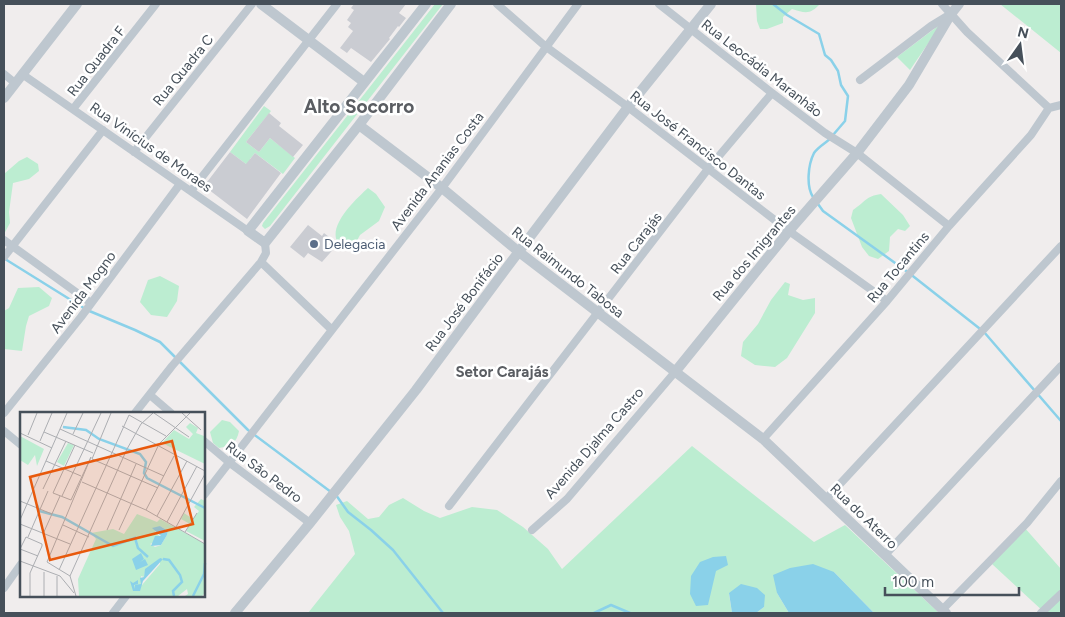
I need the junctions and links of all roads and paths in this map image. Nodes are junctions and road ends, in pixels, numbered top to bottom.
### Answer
1 (77, 4) edge
2 (156, 4) edge
3 (252, 4) edge
4 (261, 4) edge
5 (337, 4) edge
6 (426, 4) edge
7 (451, 4) edge
8 (496, 4) edge
9 (578, 4) edge
10 (659, 4) edge
11 (711, 4) edge
12 (942, 4) edge
13 (959, 4) edge
14 (951, 14) junction
15 (692, 29) junction
16 (308, 40) junction
17 (545, 46) junction
18 (4, 74) edge
19 (22, 74) junction
20 (860, 80) dead end
21 (364, 82) junction
22 (15, 83) junction
23 (772, 93) junction
24 (4, 98) edge
25 (1061, 105) edge
26 (628, 107) junction
27 (1049, 108) junction
28 (73, 110) junction
29 (359, 125) junction
30 (103, 130) junction
31 (134, 152) junction
32 (857, 153) junction
33 (708, 170) junction
34 (180, 184) junction
35 (442, 188) junction
36 (191, 191) junction
37 (949, 226) junction
38 (248, 231) junction
39 (789, 231) junction
40 (4, 240) edge
41 (265, 243) junction
42 (1061, 246) edge
43 (11, 248) junction
44 (519, 252) junction
45 (4, 257) edge
46 (261, 262) junction
47 (887, 301) junction
48 (90, 304) junction
49 (598, 313) junction
50 (331, 329) junction
51 (1061, 366) edge
52 (674, 372) junction
53 (150, 395) junction
54 (136, 412) edge
55 (170, 412) edge
56 (4, 413) edge
57 (4, 431) edge
58 (762, 439) junction
59 (205, 442) edge
60 (20, 444) edge
61 (230, 463) junction
62 (1061, 481) edge
63 (205, 494) edge
64 (826, 499) junction
65 (449, 506) dead end
66 (310, 523) junction
67 (532, 530) dead end
68 (884, 555) junction
69 (20, 565) edge
70 (4, 588) edge
71 (1061, 594) edge
72 (125, 597) edge
73 (944, 611) edge
74 (113, 613) edge
75 (235, 613) edge
76 (1041, 613) edge

1 - 19 street
2 - 28 street, Rua Quadra F
3 - 31 street, Rua Quadra C
4 - 16 street
5 - 16 street
6 - 21 street
7 - 29 street
8 - 17 street, Rua José Francisco Dantas
9 - 17 street, Avenida Ananias Costa
10 - 15 street, Rua Leocádia Maranhão
11 - 15 street, Rua José Bonifácio
12 - 14 street
13 - 14 street
14 - 20 street
14 - 27 street
14 - 32 street
15 - 23 street, Rua Leocádia Maranhão
15 - 26 street, Rua José Bonifácio
16 - 21 street
16 - 36 street
17 - 26 street, Rua José Francisco Dantas
17 - 35 street, Avenida Ananias Costa
18 - 22 street
19 - 22 street
19 - 28 street, Rua Vinícius de Moraes
21 - 38 street
22 - 24 street
23 - 32 street, Rua Leocádia Maranhão
23 - 33 street, Rua Carajás
25 - 27 street
26 - 33 street, Rua José Francisco Dantas
26 - 44 street, Rua José Bonifácio
27 - 37 street, Rua Tocantins
28 - 30 street, Rua Vinícius de Moraes
29 - 35 street, Rua Raimundo Tabosa
29 - 41 street
30 - 31 street, Rua Vinícius de Moraes
30 - 43 street
31 - 34 street, Rua Vinícius de Moraes
32 - 37 street, Rua Leocádia Maranhão
32 - 39 street, Rua dos Imigrantes
33 - 39 street, Rua José Francisco Dantas
33 - 49 street, Rua Carajás
34 - 36 street, Rua Vinícius de Moraes
34 - 48 street, Avenida Mogno
35 - 44 street, Rua Raimundo Tabosa
35 - 50 street, Avenida Ananias Costa
36 - 38 street, Rua Vinícius de Moraes
37 - 47 street, Rua Tocantins
38 - 41 street, Rua Vinícius de Moraes
39 - 47 street, Rua José Francisco Dantas
39 - 52 street, Rua dos Imigrantes
40 - 43 street
41 - 46 street
42 - 64 street
43 - 45 street
43 - 48 street
44 - 49 street, Rua Raimundo Tabosa
44 - 66 street, Rua José Bonifácio
46 - 50 street
46 - 53 street
47 - 58 street, Rua Tocantins
48 - 56 street, Avenida Mogno
49 - 52 street, Rua Raimundo Tabosa
49 - 65 street, Rua Carajás
50 - 61 street, Avenida Ananias Costa
51 - 68 street
52 - 58 street, Rua Raimundo Tabosa
52 - 67 street, Avenida Djalma Castro
53 - 54 street
53 - 55 street
57 - 60 street
58 - 64 street, Rua do Aterro
59 - 61 street, Rua São Pedro
61 - 63 street, Avenida Ananias Costa
61 - 66 street, Rua São Pedro
62 - 73 street
64 - 68 street, Rua do Aterro
66 - 75 street, Rua José Bonifácio
68 - 73 street, Rua do Aterro
69 - 70 street
71 - 76 street
72 - 74 street

